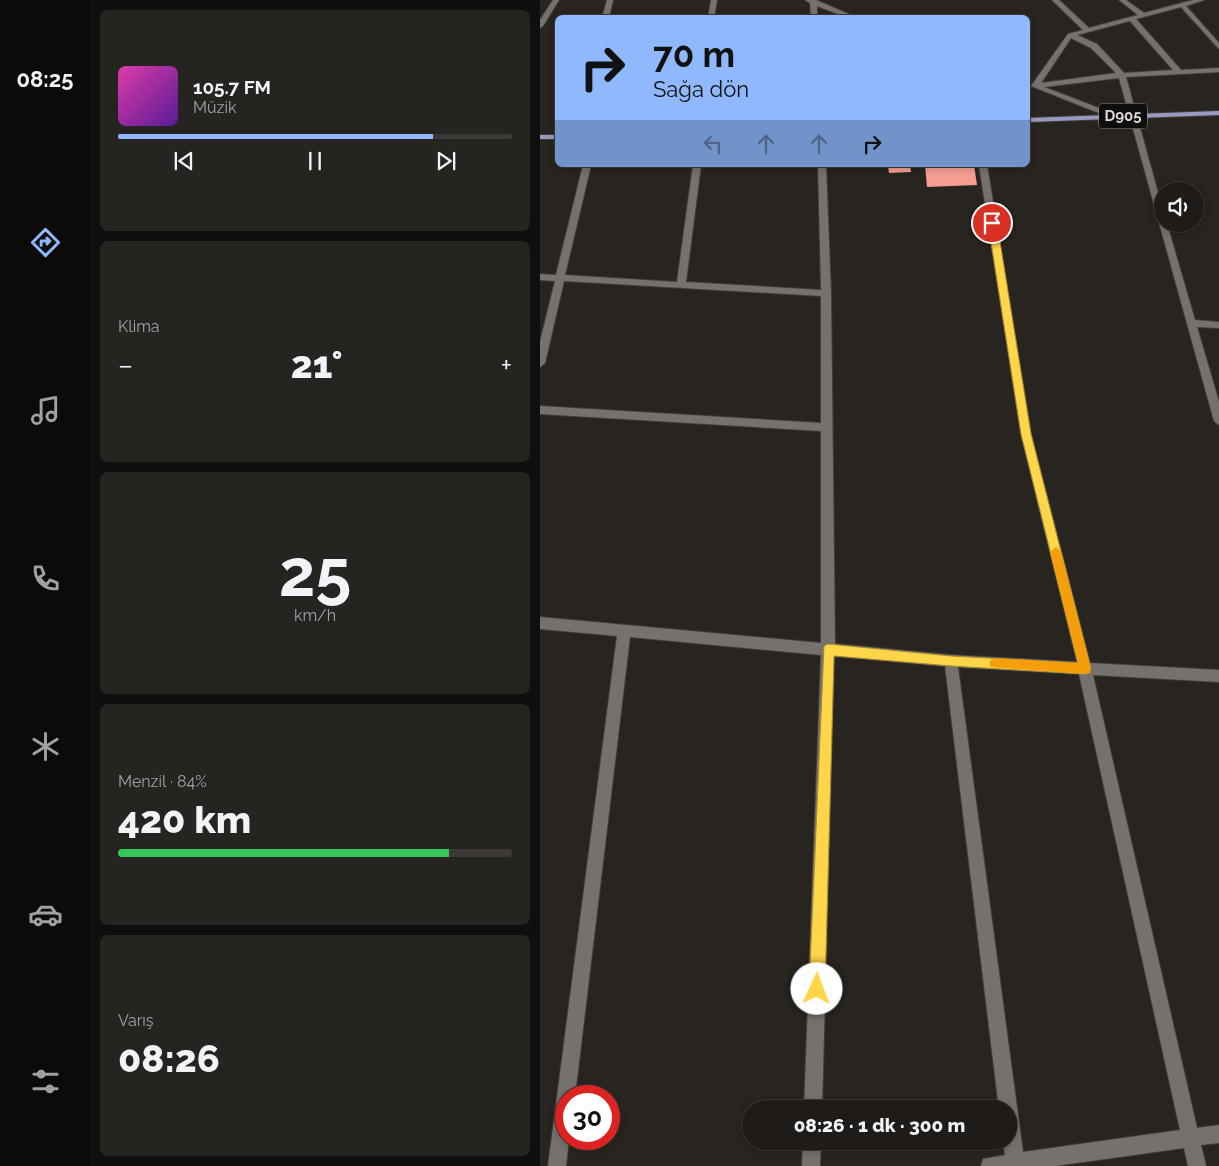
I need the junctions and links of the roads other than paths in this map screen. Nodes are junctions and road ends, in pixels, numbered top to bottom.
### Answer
1 (556, 0) edge
2 (610, 0) edge
3 (714, 0) edge
4 (1055, 0) edge
5 (1122, 0) edge
6 (1196, 0) edge
7 (810, 1) edge
8 (1182, 5) junction
9 (606, 15) edge
10 (712, 15) edge
11 (813, 15) edge
12 (847, 15) edge
13 (1142, 16) junction
14 (1131, 18) junction
15 (540, 26) edge
16 (1087, 30) junction
17 (1070, 34) junction
18 (1219, 47) edge
19 (1219, 70) edge
20 (1178, 71) junction
21 (1122, 75) junction
22 (1031, 85) edge
23 (1219, 113) edge
24 (1114, 116) junction
25 (1133, 116) junction
26 (1030, 120) edge
27 (540, 137) edge
28 (555, 137) edge
29 (587, 167) edge
30 (697, 167) edge
31 (822, 167) edge
32 (983, 167) edge
33 (1154, 190) edge
34 (1166, 232) edge
35 (540, 277) edge
36 (561, 278) junction
37 (681, 285) junction
38 (826, 293) junction
39 (1191, 323) junction
40 (1219, 325) edge
41 (540, 363) edge
42 (540, 410) edge
43 (1219, 420) edge
44 (825, 427) junction
45 (540, 622) edge
46 (624, 630) junction
47 (828, 650) junction
48 (951, 661) junction
49 (1085, 669) junction
50 (1219, 676) edge
51 (813, 1100) edge
52 (1008, 1100) edge
53 (1219, 1134) edge
54 (1192, 1137) junction
55 (812, 1150) edge
56 (1013, 1150) edge
57 (1015, 1164) edge
58 (557, 1166) edge
59 (811, 1166) edge
60 (990, 1166) edge
61 (1197, 1166) edge

1 - 15 street
2 - 9 street
3 - 10 street
4 - 16 street
5 - 13 street
6 - 8 street
7 - 11 street
7 - 12 street
8 - 13 street
8 - 18 street
13 - 14 street
14 - 16 street
14 - 20 street
16 - 17 street
17 - 21 street
17 - 22 street
19 - 20 street
20 - 21 street
21 - 22 street
21 - 25 street
22 - 24 street
23 - 25 main road, D905
24 - 25 main road, D905
24 - 26 main road, D905
25 - 33 street
27 - 28 main road
29 - 36 street
30 - 37 street
31 - 38 street
32 - 49 street
34 - 39 street
35 - 36 street
36 - 37 street
36 - 41 street
37 - 38 street
38 - 44 street
39 - 40 street
39 - 43 street
42 - 44 street
44 - 47 street
45 - 46 street
46 - 47 street
46 - 58 street
47 - 48 street
47 - 51 street
48 - 49 street
48 - 52 street
49 - 50 street
49 - 54 street
53 - 54 street
54 - 57 street
54 - 61 street
55 - 59 street
56 - 57 street
57 - 60 street

